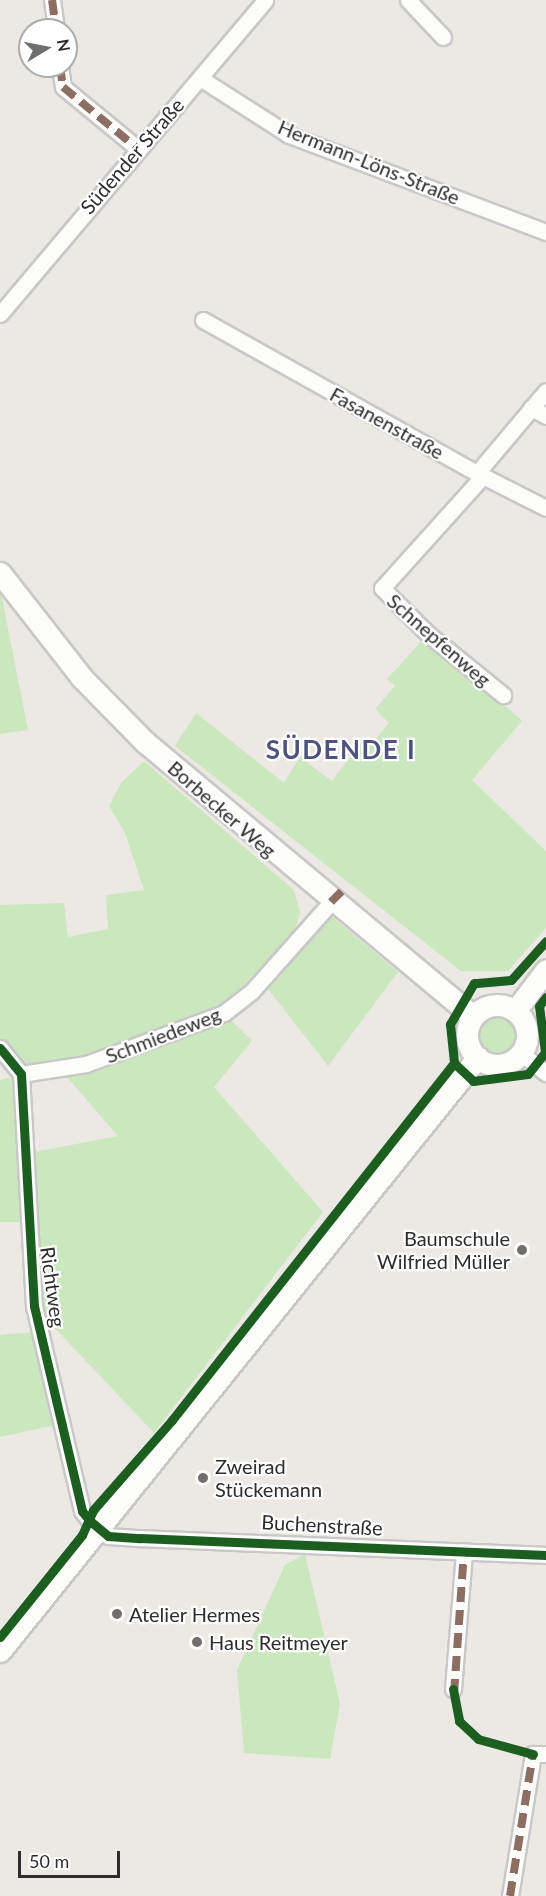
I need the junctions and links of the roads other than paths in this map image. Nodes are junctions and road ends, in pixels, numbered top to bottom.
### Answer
1 (52, 0) edge
2 (265, 0) edge
3 (408, 0) edge
4 (54, 18) edge
5 (443, 37) dead end
6 (62, 78) edge
7 (200, 78) junction
8 (137, 148) junction
9 (546, 232) edge
10 (0, 314) edge
11 (203, 320) dead end
12 (546, 391) edge
13 (531, 408) junction
14 (546, 416) edge
15 (480, 475) junction
16 (546, 508) edge
17 (0, 573) edge
18 (503, 695) dead end
19 (331, 902) junction
20 (546, 970) edge
21 (515, 1011) junction
22 (473, 1016) junction
23 (0, 1048) edge
24 (520, 1053) junction
25 (478, 1058) junction
26 (546, 1073) edge
27 (21, 1074) junction
28 (98, 1528) junction
29 (464, 1551) junction
30 (546, 1555) edge
31 (0, 1651) edge
32 (453, 1689) dead end
33 (546, 1754) edge
34 (510, 1896) edge

1 - 4 street
2 - 7 street, Südender Straße
3 - 5 street
6 - 8 street
7 - 8 street, Südender Straße
7 - 9 street, Hermann-Löns-Straße
8 - 10 street, Südender Straße
11 - 15 street, Fasanenstraße
12 - 13 street
13 - 14 street
13 - 15 street
15 - 16 street, Fasanenstraße
15 - 18 street, Schnepfenweg
17 - 19 street, Borbecker Weg
19 - 22 street, Borbecker Weg
19 - 27 street, Schmiedeweg
20 - 21 street
21 - 22 street
21 - 24 street
22 - 25 street
23 - 27 street
24 - 25 street
24 - 26 street
25 - 28 street
27 - 28 street, Richtweg
28 - 29 street, Buchenstraße
28 - 31 street
29 - 30 street, Buchenstraße
29 - 32 street
33 - 34 street

